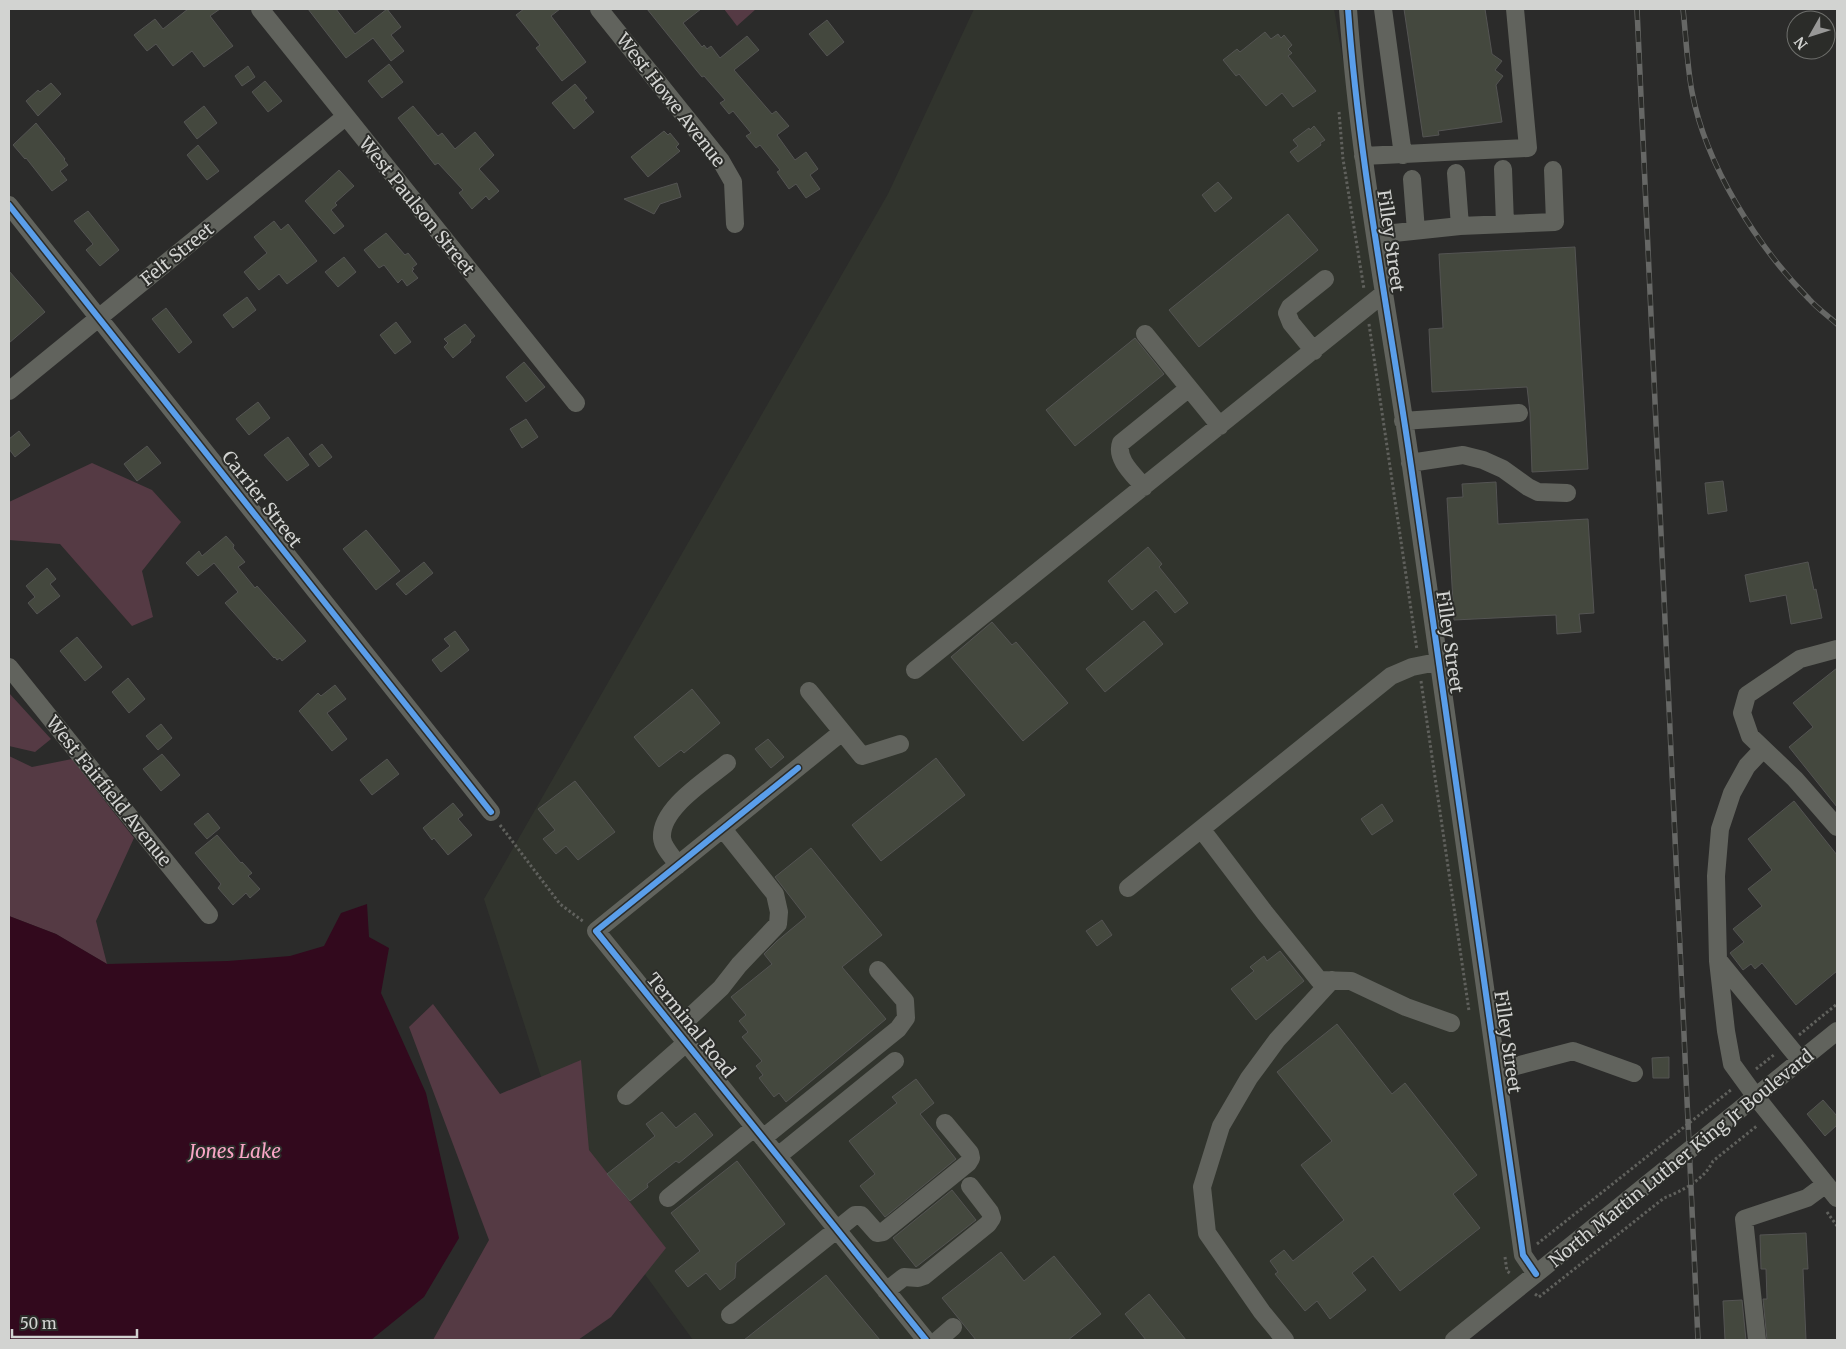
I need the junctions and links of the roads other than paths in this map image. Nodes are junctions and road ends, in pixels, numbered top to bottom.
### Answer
1 (260, 9) edge
2 (599, 9) edge
3 (1348, 9) edge
4 (1384, 9) edge
5 (1515, 9) edge
6 (346, 117) junction
7 (1402, 155) junction
8 (1363, 156) junction
9 (1503, 169) dead end
10 (1553, 170) dead end
11 (1456, 173) dead end
12 (1412, 179) dead end
13 (9, 205) edge
14 (735, 224) dead end
15 (1505, 224) junction
16 (1460, 226) junction
17 (1416, 231) junction
18 (1375, 235) junction
19 (1325, 279) dead end
20 (1383, 294) junction
21 (98, 318) junction
22 (1145, 334) dead end
23 (1314, 351) junction
24 (1189, 388) junction
25 (9, 390) edge
26 (576, 403) dead end
27 (1519, 413) dead end
28 (1403, 421) junction
29 (1220, 426) junction
30 (1410, 463) junction
31 (1144, 487) junction
32 (1567, 493) dead end
33 (1837, 649) edge
34 (1438, 662) junction
35 (9, 667) edge
36 (915, 670) dead end
37 (809, 691) dead end
38 (842, 732) junction
39 (900, 744) dead end
40 (1763, 749) junction
41 (727, 763) dead end
42 (491, 812) road end
43 (1837, 827) edge
44 (723, 829) junction
45 (1202, 830) junction
46 (678, 865) junction
47 (1128, 888) dead end
48 (209, 915) dead end
49 (1718, 961) junction
50 (878, 970) dead end
51 (1332, 980) junction
52 (1451, 1024) dead end
53 (1837, 1031) edge
54 (681, 1037) junction
55 (894, 1061) dead end
56 (1801, 1061) junction
57 (1497, 1071) junction
58 (1634, 1073) dead end
59 (626, 1096) dead end
60 (1756, 1097) junction
61 (945, 1123) dead end
62 (759, 1132) junction
63 (778, 1156) junction
64 (1826, 1184) junction
65 (970, 1186) dead end
66 (668, 1198) dead end
67 (1837, 1198) edge
68 (837, 1230) junction
69 (1530, 1279) junction
70 (886, 1290) junction
71 (730, 1315) dead end
72 (953, 1327) dead end
73 (926, 1340) edge
74 (938, 1340) edge
75 (1285, 1340) edge
76 (1454, 1340) edge
77 (1757, 1340) edge

1 - 6 street, West Paulson Street
2 - 14 street, West Howe Avenue
3 - 8 street, Filley Street
4 - 7 street
5 - 7 street
6 - 21 street, Felt Street
6 - 26 street, West Paulson Street
7 - 8 street
8 - 18 street, Filley Street
9 - 15 street
10 - 15 street
11 - 16 street
12 - 17 street
13 - 21 street, Carrier Street
15 - 16 street
16 - 17 street
17 - 18 street
18 - 20 street, Filley Street
19 - 23 street
20 - 23 street
20 - 28 street, Filley Street
21 - 25 street, Felt Street
21 - 42 street, Carrier Street
22 - 24 street
23 - 29 street
24 - 29 street
24 - 31 street
27 - 28 street
28 - 30 street, Filley Street
29 - 31 street
30 - 32 street
30 - 34 street, Filley Street
31 - 36 street
33 - 40 street
34 - 45 street
34 - 57 street, Filley Street
35 - 48 street, West Fairfield Avenue
37 - 38 street
38 - 39 street
38 - 44 street
40 - 43 street
40 - 49 street
41 - 46 street
44 - 46 street
44 - 54 street
45 - 47 street
45 - 51 street
46 - 54 street, Terminal Road
49 - 56 street
49 - 60 street
50 - 62 street
51 - 52 street
51 - 75 street
53 - 56 street, North Martin Luther King Jr Boulevard
54 - 59 street
54 - 62 street, Terminal Road
55 - 63 street
56 - 60 street, North Martin Luther King Jr Boulevard
57 - 58 street
57 - 69 street, Filley Street
60 - 64 street
60 - 69 street, North Martin Luther King Jr Boulevard
61 - 68 street
62 - 63 street, Terminal Road
62 - 66 street
63 - 68 street, Terminal Road
64 - 67 street
64 - 77 street
65 - 70 street
68 - 70 street, Terminal Road
68 - 71 street
69 - 76 street, North Martin Luther King Jr Boulevard
70 - 73 street, Terminal Road
72 - 74 street

